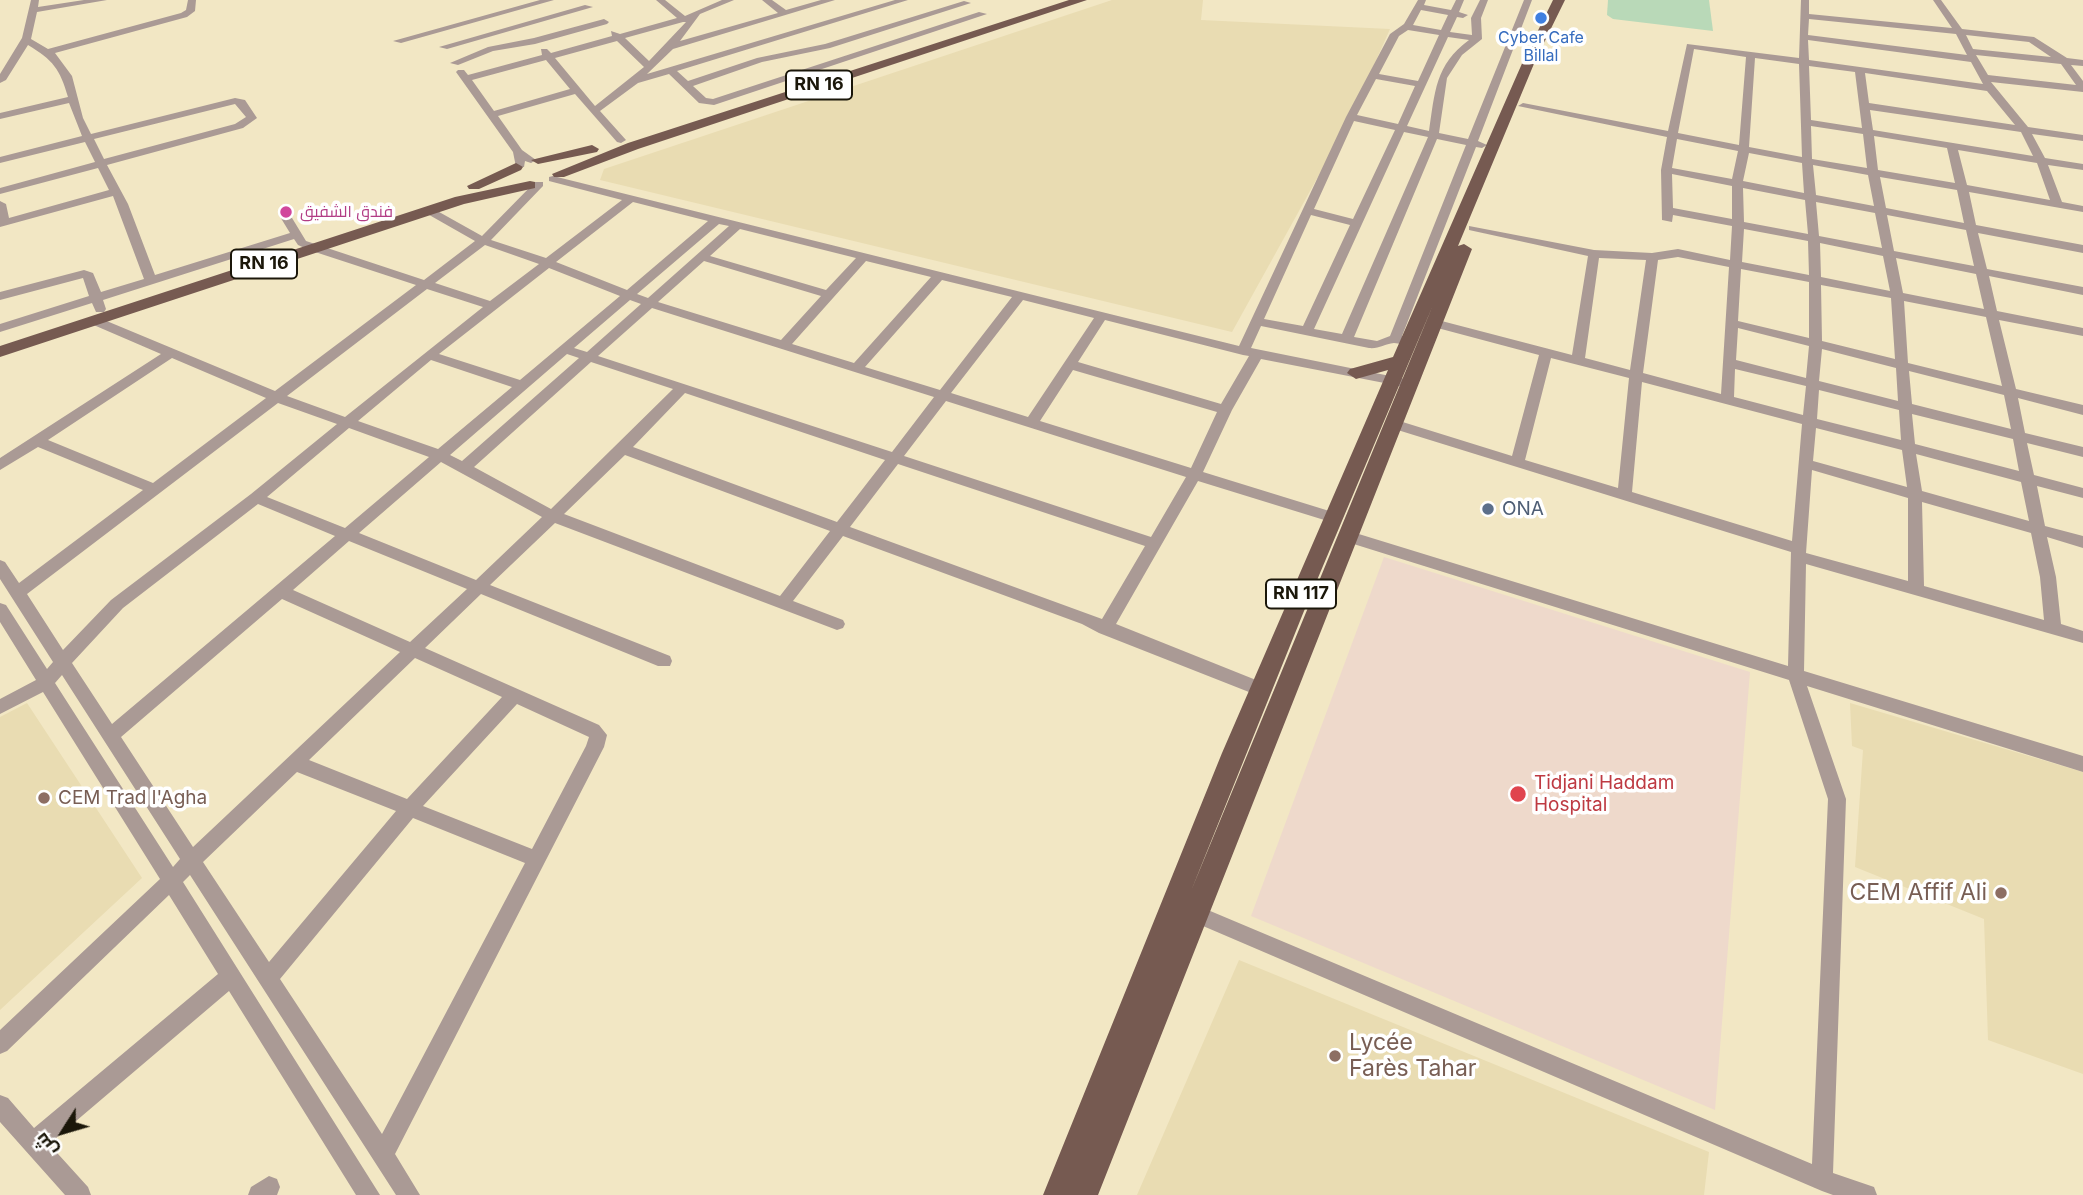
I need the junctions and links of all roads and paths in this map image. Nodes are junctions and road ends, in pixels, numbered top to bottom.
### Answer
1 (103, 0) edge
2 (192, 0) edge
3 (550, 0) edge
4 (660, 0) edge
5 (730, 0) edge
6 (766, 0) edge
7 (831, 0) edge
8 (904, 0) edge
9 (1058, 0) edge
10 (1081, 0) edge
11 (1460, 0) edge
12 (1484, 0) edge
13 (1528, 0) edge
14 (1559, 0) edge
15 (1569, 0) edge
16 (1805, 0) edge
17 (1937, 0) edge
18 (965, 1) edge
19 (534, 2) edge
20 (585, 3) edge
21 (1420, 3) edge
22 (890, 4) junction
23 (34, 5) edge
24 (784, 13) junction
25 (1454, 14) junction
26 (1804, 16) junction
27 (688, 18) junction
28 (1476, 18) junction
29 (913, 19) junction
30 (991, 21) junction
31 (604, 22) junction
32 (1407, 27) junction
33 (806, 30) junction
34 (931, 31) junction
35 (433, 32) junction
36 (1959, 32) junction
37 (1445, 34) junction
38 (618, 37) junction
39 (1803, 37) junction
40 (1477, 39) junction
41 (26, 40) junction
42 (398, 41) dead end
43 (535, 41) junction
44 (827, 46) junction
45 (444, 47) junction
46 (667, 48) junction
47 (746, 48) junction
48 (46, 52) junction
49 (1751, 54) junction
50 (1505, 55) junction
51 (1971, 55) junction
52 (550, 56) junction
53 (846, 59) junction
54 (1530, 59) junction
55 (760, 60) junction
56 (2064, 61) junction
57 (1805, 62) junction
58 (455, 63) junction
59 (2083, 63) edge
60 (648, 65) junction
61 (670, 70) junction
62 (1860, 70) junction
63 (1373, 76) junction
64 (1984, 78) junction
65 (466, 79) junction
66 (0, 80) edge
67 (635, 81) junction
68 (785, 83) junction
69 (1420, 84) junction
70 (687, 85) junction
71 (1990, 88) junction
72 (2083, 88) edge
73 (578, 90) junction
74 (73, 99) junction
75 (1523, 106) junction
76 (1866, 106) junction
77 (594, 111) junction
78 (490, 115) junction
79 (0, 116) edge
80 (1351, 117) junction
81 (1806, 122) junction
82 (1400, 127) junction
83 (2025, 130) junction
84 (1869, 132) junction
85 (1434, 134) junction
86 (88, 137) junction
87 (1674, 137) junction
88 (2083, 138) edge
89 (621, 140) junction
90 (1483, 145) junction
91 (1952, 146) junction
92 (1744, 149) junction
93 (0, 160) edge
94 (525, 161) junction
95 (1807, 162) junction
96 (2042, 162) junction
97 (103, 163) junction
98 (2083, 167) edge
99 (1666, 170) junction
100 (1873, 172) junction
101 (556, 176) junction
102 (1737, 184) junction
103 (534, 185) junction
104 (1962, 187) junction
105 (0, 191) edge
106 (116, 192) junction
107 (634, 197) junction
108 (1811, 199) junction
109 (0, 204) edge
110 (2057, 205) junction
111 (2083, 209) edge
112 (428, 211) junction
113 (1308, 211) junction
114 (1883, 211) junction
115 (285, 215) dead end
116 (718, 219) junction
117 (1357, 223) junction
118 (2, 224) edge
119 (739, 224) junction
120 (1738, 226) junction
121 (1473, 228) junction
122 (1969, 228) junction
123 (483, 241) junction
124 (1814, 241) junction
125 (304, 242) junction
126 (2083, 249) edge
127 (1594, 254) junction
128 (864, 256) junction
129 (1892, 256) junction
130 (702, 257) junction
131 (1652, 257) junction
132 (548, 262) junction
133 (1736, 264) junction
134 (1980, 271) junction
135 (939, 275) junction
136 (1814, 277) junction
137 (151, 281) junction
138 (424, 285) junction
139 (2083, 292) edge
140 (627, 294) junction
141 (829, 295) junction
142 (1020, 295) junction
143 (1898, 295) junction
144 (0, 296) edge
145 (648, 303) junction
146 (492, 306) junction
147 (97, 309) junction
148 (1992, 313) junction
149 (1102, 315) junction
150 (1257, 321) junction
151 (1434, 323) junction
152 (1732, 323) junction
153 (0, 328) edge
154 (1307, 331) junction
155 (2083, 332) edge
156 (1346, 340) junction
157 (0, 343) edge
158 (1816, 344) junction
159 (783, 346) junction
160 (564, 349) junction
161 (0, 352) edge
162 (1250, 352) junction
163 (171, 353) junction
164 (1546, 354) junction
165 (429, 355) junction
166 (587, 356) junction
167 (1578, 361) junction
168 (1730, 363) junction
169 (1072, 365) junction
170 (1904, 366) junction
171 (856, 369) junction
172 (1397, 375) junction
173 (1636, 375) junction
174 (1355, 376) junction
175 (1814, 383) junction
176 (521, 386) junction
177 (682, 388) junction
178 (2010, 392) junction
179 (943, 396) junction
180 (276, 397) junction
181 (1727, 398) junction
182 (1906, 407) junction
183 (1226, 410) junction
184 (2083, 410) edge
185 (1812, 420) junction
186 (349, 423) junction
187 (1031, 424) junction
188 (1393, 424) junction
189 (2018, 435) junction
190 (37, 441) junction
191 (1908, 446) junction
192 (623, 449) junction
193 (2083, 452) edge
194 (439, 456) junction
195 (895, 458) junction
196 (1518, 461) junction
197 (1807, 464) junction
198 (0, 466) edge
199 (464, 468) junction
200 (1195, 474) junction
201 (2026, 478) junction
202 (155, 489) junction
203 (1915, 493) junction
204 (2083, 493) edge
205 (1625, 494) junction
206 (256, 498) junction
207 (550, 515) junction
208 (1334, 518) junction
209 (842, 528) junction
210 (2039, 530) junction
211 (345, 535) junction
212 (1349, 537) junction
213 (2083, 542) edge
214 (1153, 543) junction
215 (1799, 552) junction
216 (0, 566) edge
217 (477, 586) junction
218 (1916, 590) junction
219 (280, 591) junction
220 (18, 593) junction
221 (783, 603) junction
222 (0, 609) edge
223 (837, 624) dead end
224 (1105, 629) junction
225 (2053, 629) junction
226 (2083, 637) edge
227 (409, 650) junction
228 (664, 661) dead end
229 (64, 664) junction
230 (1796, 677) junction
231 (45, 683) junction
232 (1260, 689) junction
233 (513, 695) junction
234 (0, 707) edge
235 (110, 736) junction
236 (293, 762) junction
237 (2083, 764) edge
238 (410, 808) junction
239 (191, 860) junction
240 (538, 860) junction
241 (172, 880) junction
242 (1174, 905) junction
243 (1195, 914) junction
244 (232, 975) junction
245 (268, 978) junction
246 (0, 1044) edge
247 (0, 1106) edge
248 (34, 1142) junction
249 (383, 1155) junction
250 (1822, 1180) junction
251 (80, 1195) edge
252 (369, 1195) edge
253 (409, 1195) edge
254 (1058, 1195) edge
255 (1083, 1195) edge
256 (1866, 1195) edge

1 - 23 street
2 - 48 street
3 - 19 street
4 - 27 street
5 - 27 street
6 - 24 street
7 - 24 street
8 - 22 street
9 - 30 main road, RN 16
10 - 30 main road, RN 16
11 - 25 street
12 - 28 street
13 - 50 street
14 - 54 main road, RN 117
15 - 75 main road, RN 117
16 - 26 street
17 - 36 street
18 - 29 street
18 - 30 street
19 - 35 street
20 - 31 street
20 - 45 street
21 - 25 street
21 - 32 street
22 - 29 street
22 - 33 street
23 - 41 street
24 - 46 street
25 - 28 street
25 - 37 street
26 - 36 street
26 - 39 street
27 - 38 street
27 - 46 street
28 - 40 street
29 - 34 street
29 - 44 street
30 - 34 street
30 - 68 main road, RN 16
30 - 101 main road, RN 16
31 - 38 street
31 - 43 street
32 - 37 street
32 - 63 street
33 - 44 street
33 - 47 street
34 - 53 street
35 - 42 street
35 - 45 street
36 - 51 street
36 - 56 street
37 - 40 street
37 - 69 street
38 - 52 street
38 - 60 street
39 - 51 street
39 - 57 street
40 - 85 street
41 - 48 street
41 - 66 street
43 - 52 street
43 - 58 street
44 - 53 street
44 - 55 street
45 - 58 street
46 - 60 street
47 - 55 street
47 - 61 street
48 - 74 street
49 - 57 street
49 - 87 street
49 - 92 street
50 - 54 street
50 - 90 street
51 - 56 street
51 - 64 street
52 - 65 street
52 - 73 street
53 - 68 street
54 - 90 main road, RN 117
55 - 70 street
56 - 59 street
56 - 72 street
57 - 62 street
57 - 81 street
58 - 65 street
60 - 67 street
61 - 67 street
61 - 70 street
62 - 71 street
62 - 76 street
63 - 69 street
63 - 80 street
64 - 71 street
64 - 72 street
65 - 78 street
67 - 77 street
68 - 70 street
68 - 89 main road, RN 16
69 - 82 street
71 - 83 street
73 - 77 street
73 - 78 street
74 - 79 street
74 - 86 street
75 - 87 street
75 - 121 main road, RN 117
76 - 83 street
76 - 84 street
77 - 89 street
78 - 94 street
80 - 82 street
80 - 113 street
81 - 84 street
81 - 95 street
82 - 85 street
82 - 117 street
83 - 88 street
83 - 96 street
84 - 91 street
84 - 100 street
85 - 90 street
85 - 156 street
86 - 93 street
86 - 97 street
86 - 97 street
87 - 92 street
87 - 99 street
89 - 94 main road, RN 16
90 - 172 main road, RN 117
91 - 96 street
91 - 104 street
92 - 95 street
92 - 102 street
94 - 101 main road
94 - 103 main road
94 - 125 main road, RN 16
95 - 100 street
95 - 108 street
96 - 98 street
96 - 110 street
97 - 105 street
97 - 106 street
99 - 102 street
99 - 120 street
100 - 104 street
100 - 114 street
101 - 103 main road
101 - 107 street
102 - 108 street
102 - 120 street
103 - 112 main road, RN 16
103 - 123 street
104 - 110 street
104 - 122 street
106 - 118 street
106 - 137 street
107 - 116 street
107 - 132 street
108 - 114 street
108 - 124 street
109 - 118 street
110 - 111 street
112 - 123 street
112 - 125 main road, RN 16
113 - 117 street
113 - 150 street
114 - 122 street
114 - 129 street
115 - 125 street
116 - 119 street
116 - 140 street
117 - 154 street
119 - 128 street
119 - 130 street
120 - 124 street
120 - 133 street
121 - 127 street
121 - 151 main road, RN 117
122 - 126 street
122 - 134 street
123 - 132 street
123 - 138 street
124 - 129 street
124 - 136 street
125 - 137 street
125 - 138 street
125 - 147 main road, RN 16
127 - 131 street
127 - 167 street
128 - 135 street
128 - 141 street
129 - 134 street
129 - 143 street
130 - 141 street
130 - 145 street
131 - 133 street
131 - 173 street
132 - 140 street
132 - 146 street
133 - 136 street
133 - 152 street
134 - 139 street
134 - 148 street
135 - 142 street
135 - 171 street
136 - 143 street
136 - 158 street
137 - 147 street
138 - 146 street
138 - 180 street
140 - 145 street
140 - 160 street
141 - 159 street
142 - 149 street
142 - 179 street
143 - 148 street
143 - 170 street
144 - 147 street
145 - 159 street
145 - 166 street
146 - 165 street
147 - 153 street
147 - 157 main road, RN 16
147 - 161 main road, RN 16
147 - 163 street
148 - 155 street
148 - 178 street
149 - 162 street
149 - 169 street
150 - 154 street
150 - 162 street
151 - 164 street
151 - 172 main road, RN 117
152 - 158 street
152 - 168 street
154 - 156 street
156 - 172 street
158 - 170 street
158 - 175 street
159 - 171 street
160 - 166 street
160 - 176 street
162 - 174 street
162 - 183 street
163 - 180 street
163 - 190 street
164 - 167 street
164 - 196 street
165 - 176 street
165 - 186 street
166 - 177 street
166 - 199 street
167 - 173 street
168 - 175 street
168 - 181 street
169 - 183 street
169 - 187 street
170 - 178 street
170 - 182 street
171 - 179 street
172 - 174 main road
172 - 174 main road
172 - 188 main road, RN 117
172 - 208 main road, RN 117
173 - 181 street
173 - 205 street
175 - 182 street
175 - 185 street
176 - 194 street
177 - 192 street
177 - 195 street
178 - 184 street
178 - 189 street
179 - 187 street
179 - 195 street
180 - 186 street
180 - 202 street
181 - 185 street
182 - 189 street
182 - 191 street
183 - 200 street
185 - 191 street
185 - 197 street
186 - 194 street
186 - 206 street
187 - 200 street
188 - 196 street
188 - 212 main road, RN 117
189 - 193 street
189 - 201 street
190 - 198 street
190 - 202 street
191 - 201 street
191 - 203 street
192 - 207 street
192 - 209 street
194 - 199 street
194 - 211 street
195 - 209 street
195 - 214 street
196 - 205 street
197 - 203 street
197 - 215 street
199 - 207 street
200 - 208 street
200 - 214 street
201 - 204 street
201 - 210 street
202 - 220 street
203 - 210 street
203 - 218 street
205 - 215 street
206 - 211 street
206 - 229 street
207 - 217 street
207 - 221 street
208 - 232 main road, RN 117
209 - 221 street
209 - 224 street
210 - 213 street
210 - 225 street
211 - 217 street
211 - 219 street
212 - 230 street
212 - 243 main road, RN 117
214 - 224 street
215 - 218 street
215 - 230 street
216 - 220 street
217 - 227 street
217 - 228 street
218 - 225 street
219 - 227 street
219 - 235 street
220 - 229 street
221 - 223 street
222 - 231 street
224 - 232 street
225 - 226 street
227 - 233 street
227 - 236 street
229 - 231 street
229 - 235 street
230 - 237 street
230 - 250 street
231 - 234 street
231 - 241 street
232 - 242 main road, RN 117
233 - 238 street
233 - 240 street
235 - 239 street
236 - 238 street
236 - 239 street
238 - 240 street
238 - 245 street
239 - 241 street
239 - 245 street
240 - 249 street
241 - 244 street
241 - 246 street
242 - 243 street
242 - 254 main road, RN 117
243 - 250 street
243 - 255 main road, RN 117
244 - 248 street
244 - 252 street
245 - 249 street
247 - 248 street
248 - 251 street
249 - 253 street
250 - 256 street

